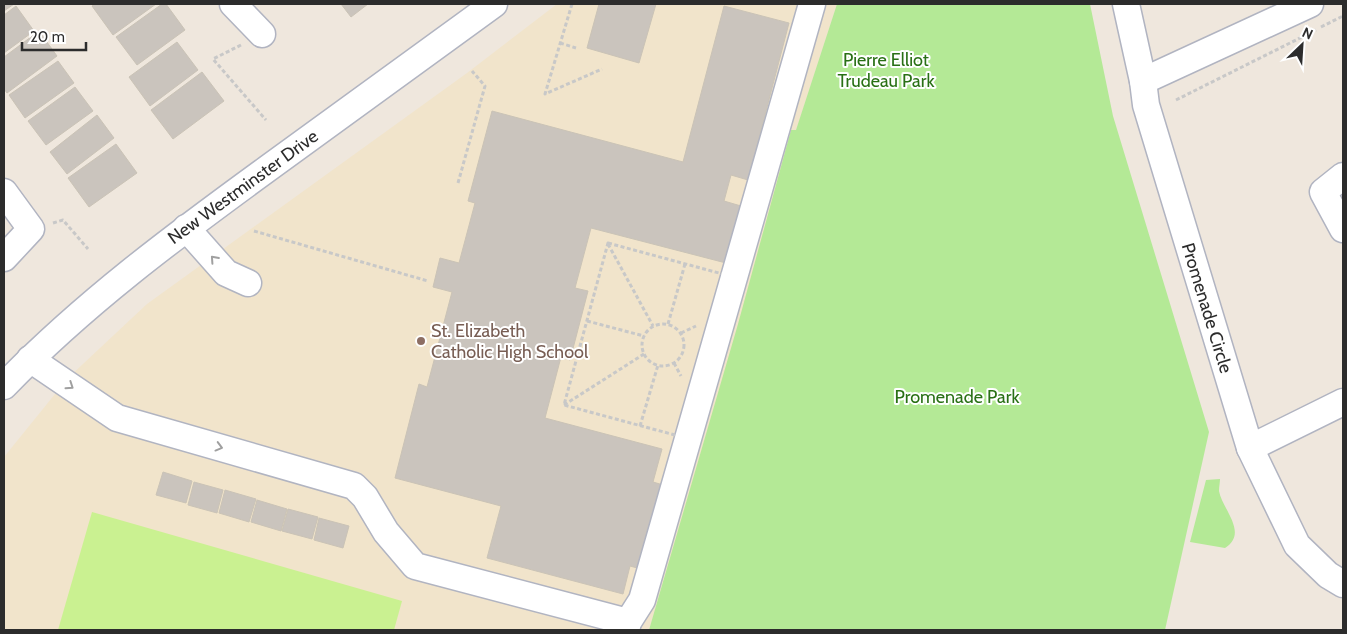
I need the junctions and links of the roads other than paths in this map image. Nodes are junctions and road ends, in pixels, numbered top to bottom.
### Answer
1 (233, 4) edge
2 (494, 4) edge
3 (812, 4) edge
4 (1126, 4) edge
5 (1310, 4) edge
6 (262, 34) road end
7 (1143, 81) junction
8 (1343, 176) edge
9 (4, 192) edge
10 (186, 228) junction
11 (1343, 229) edge
12 (4, 258) edge
13 (248, 283) dead end
14 (30, 359) junction
15 (4, 386) edge
16 (1343, 402) edge
17 (1250, 448) junction
18 (1343, 584) edge
19 (627, 626) edge

1 - 6 street
2 - 10 street, New Westminster Drive
3 - 19 street
4 - 7 street, Promenade Circle
5 - 7 street
7 - 17 street, Promenade Circle
8 - 11 street
9 - 12 street
13 -> 10 street
10 - 14 street, New Westminster Drive
14 - 15 street, New Westminster Drive
14 -> 19 street
16 - 17 street
17 - 18 street, Promenade Circle

